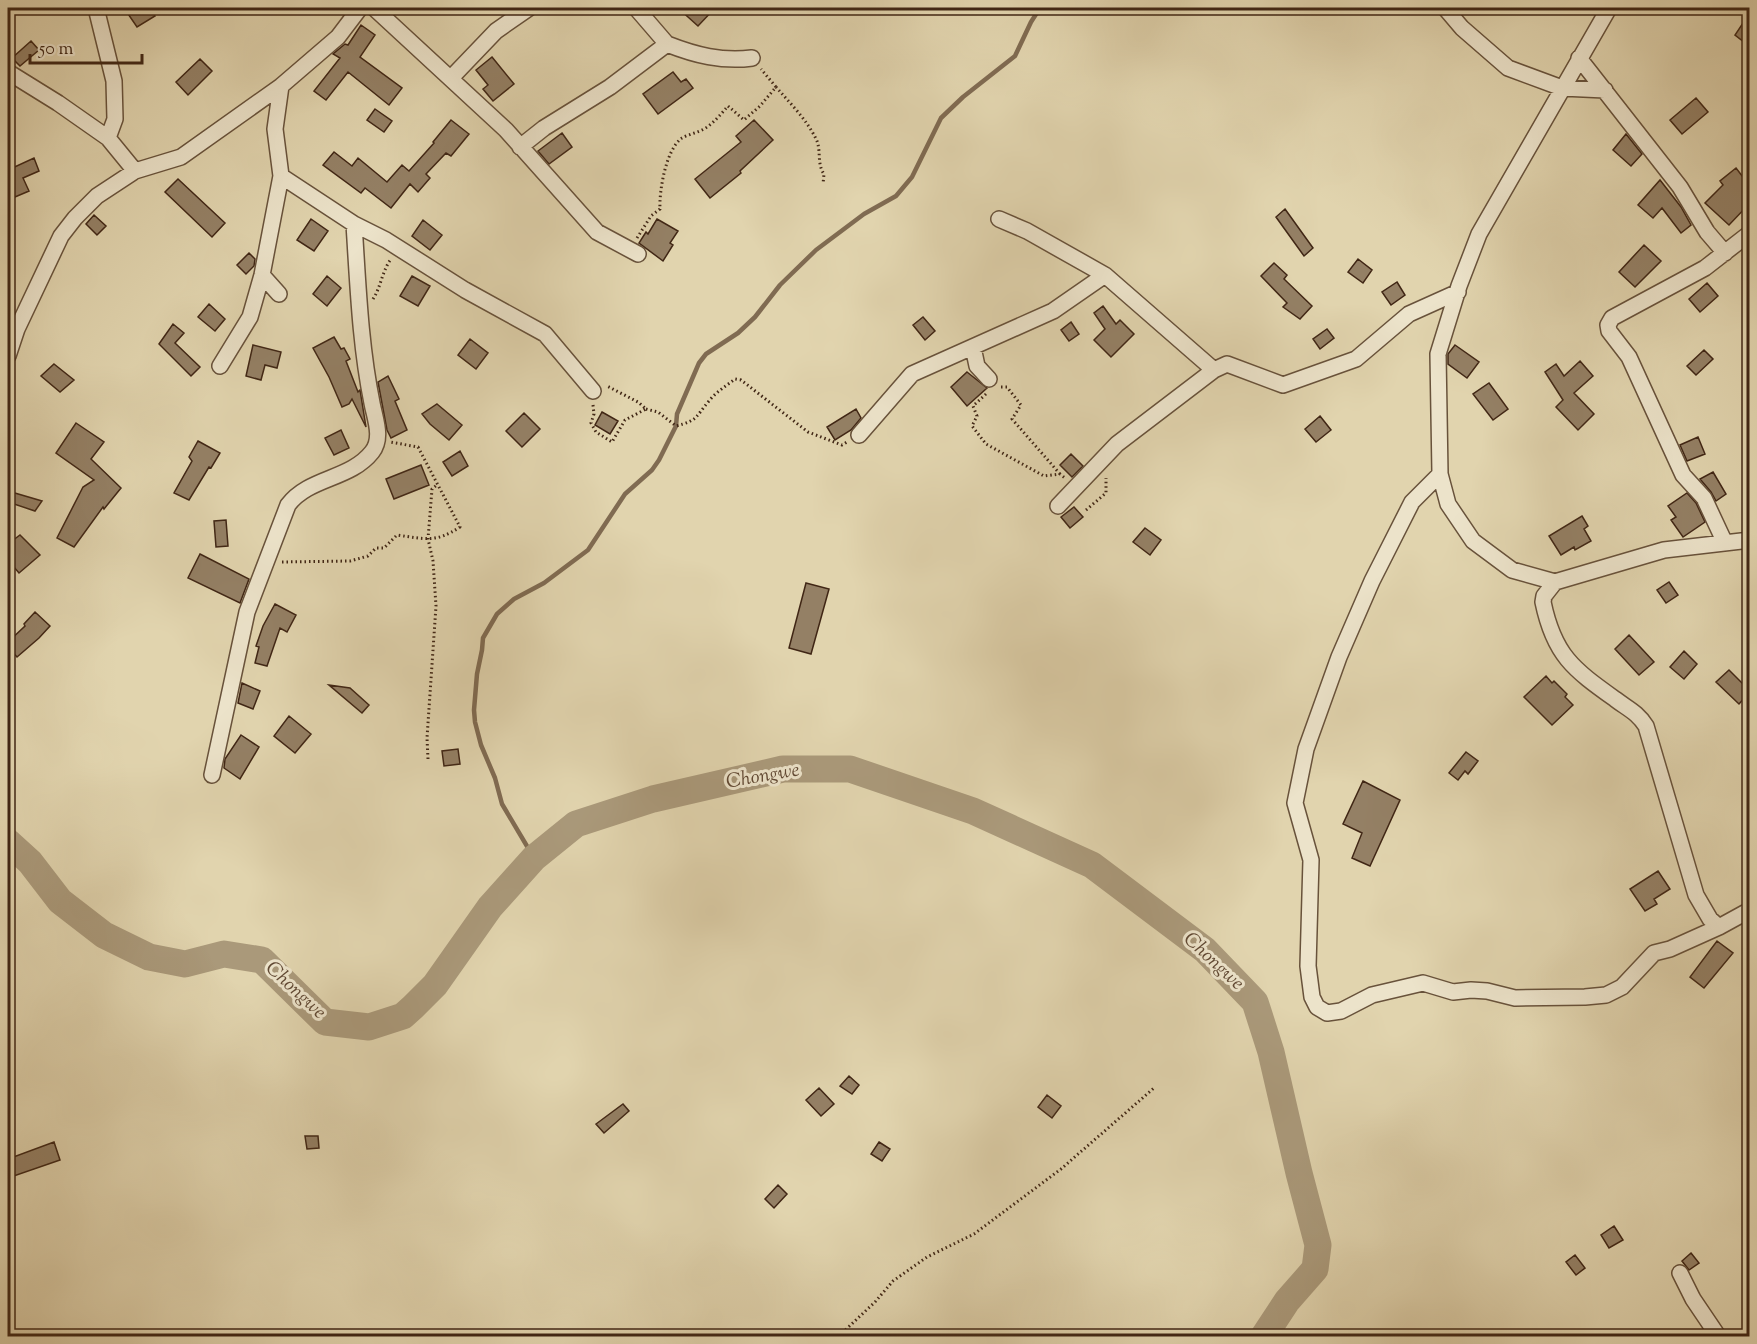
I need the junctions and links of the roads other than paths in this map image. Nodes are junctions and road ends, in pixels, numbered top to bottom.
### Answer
1 (98, 8) edge
2 (360, 8) edge
3 (374, 8) edge
4 (530, 8) edge
5 (636, 8) edge
6 (1444, 8) edge
7 (1609, 8) edge
8 (667, 44) junction
9 (752, 58) road end
10 (1579, 58) junction
11 (8, 72) edge
12 (451, 78) junction
13 (281, 86) junction
14 (1562, 88) junction
15 (1605, 90) junction
16 (108, 138) junction
17 (520, 147) junction
18 (135, 171) junction
19 (281, 176) junction
20 (999, 219) dead end
21 (354, 224) junction
22 (1749, 232) edge
23 (638, 254) road end
24 (1725, 254) junction
25 (262, 275) junction
26 (1105, 275) junction
27 (1458, 292) junction
28 (279, 294) dead end
29 (973, 347) junction
30 (8, 356) edge
31 (220, 366) dead end
32 (1214, 370) junction
33 (989, 379) dead end
34 (589, 386) road end
35 (859, 435) road end
36 (1440, 474) junction
37 (1058, 506) dead end
38 (1749, 540) edge
39 (1725, 543) junction
40 (1555, 582) junction
41 (213, 775) dead end
42 (1749, 910) edge
43 (1719, 927) junction
44 (1680, 1273) dead end
45 (1718, 1336) edge

1 - 16 street
2 - 13 street
3 - 12 street
4 - 12 street
5 - 8 street
6 - 14 street
7 - 10 street
8 - 9 street
8 - 17 street
10 - 14 street
10 - 15 street
11 - 16 street
12 - 17 street
13 - 18 street
13 - 19 street
14 - 15 street
14 - 27 street
15 - 24 street
16 - 18 street
17 - 23 street
18 - 30 street
19 - 21 street
19 - 25 street
20 - 26 street
21 - 34 street
21 - 41 street
22 - 24 street
24 - 39 street
25 - 28 street
25 - 31 street
26 - 29 street
26 - 32 street
27 - 32 street
27 - 36 street
29 - 33 street
29 - 35 street
32 - 37 street
36 - 40 street
36 - 43 street
38 - 39 street
39 - 40 street
40 - 43 street
42 - 43 street
44 - 45 street

